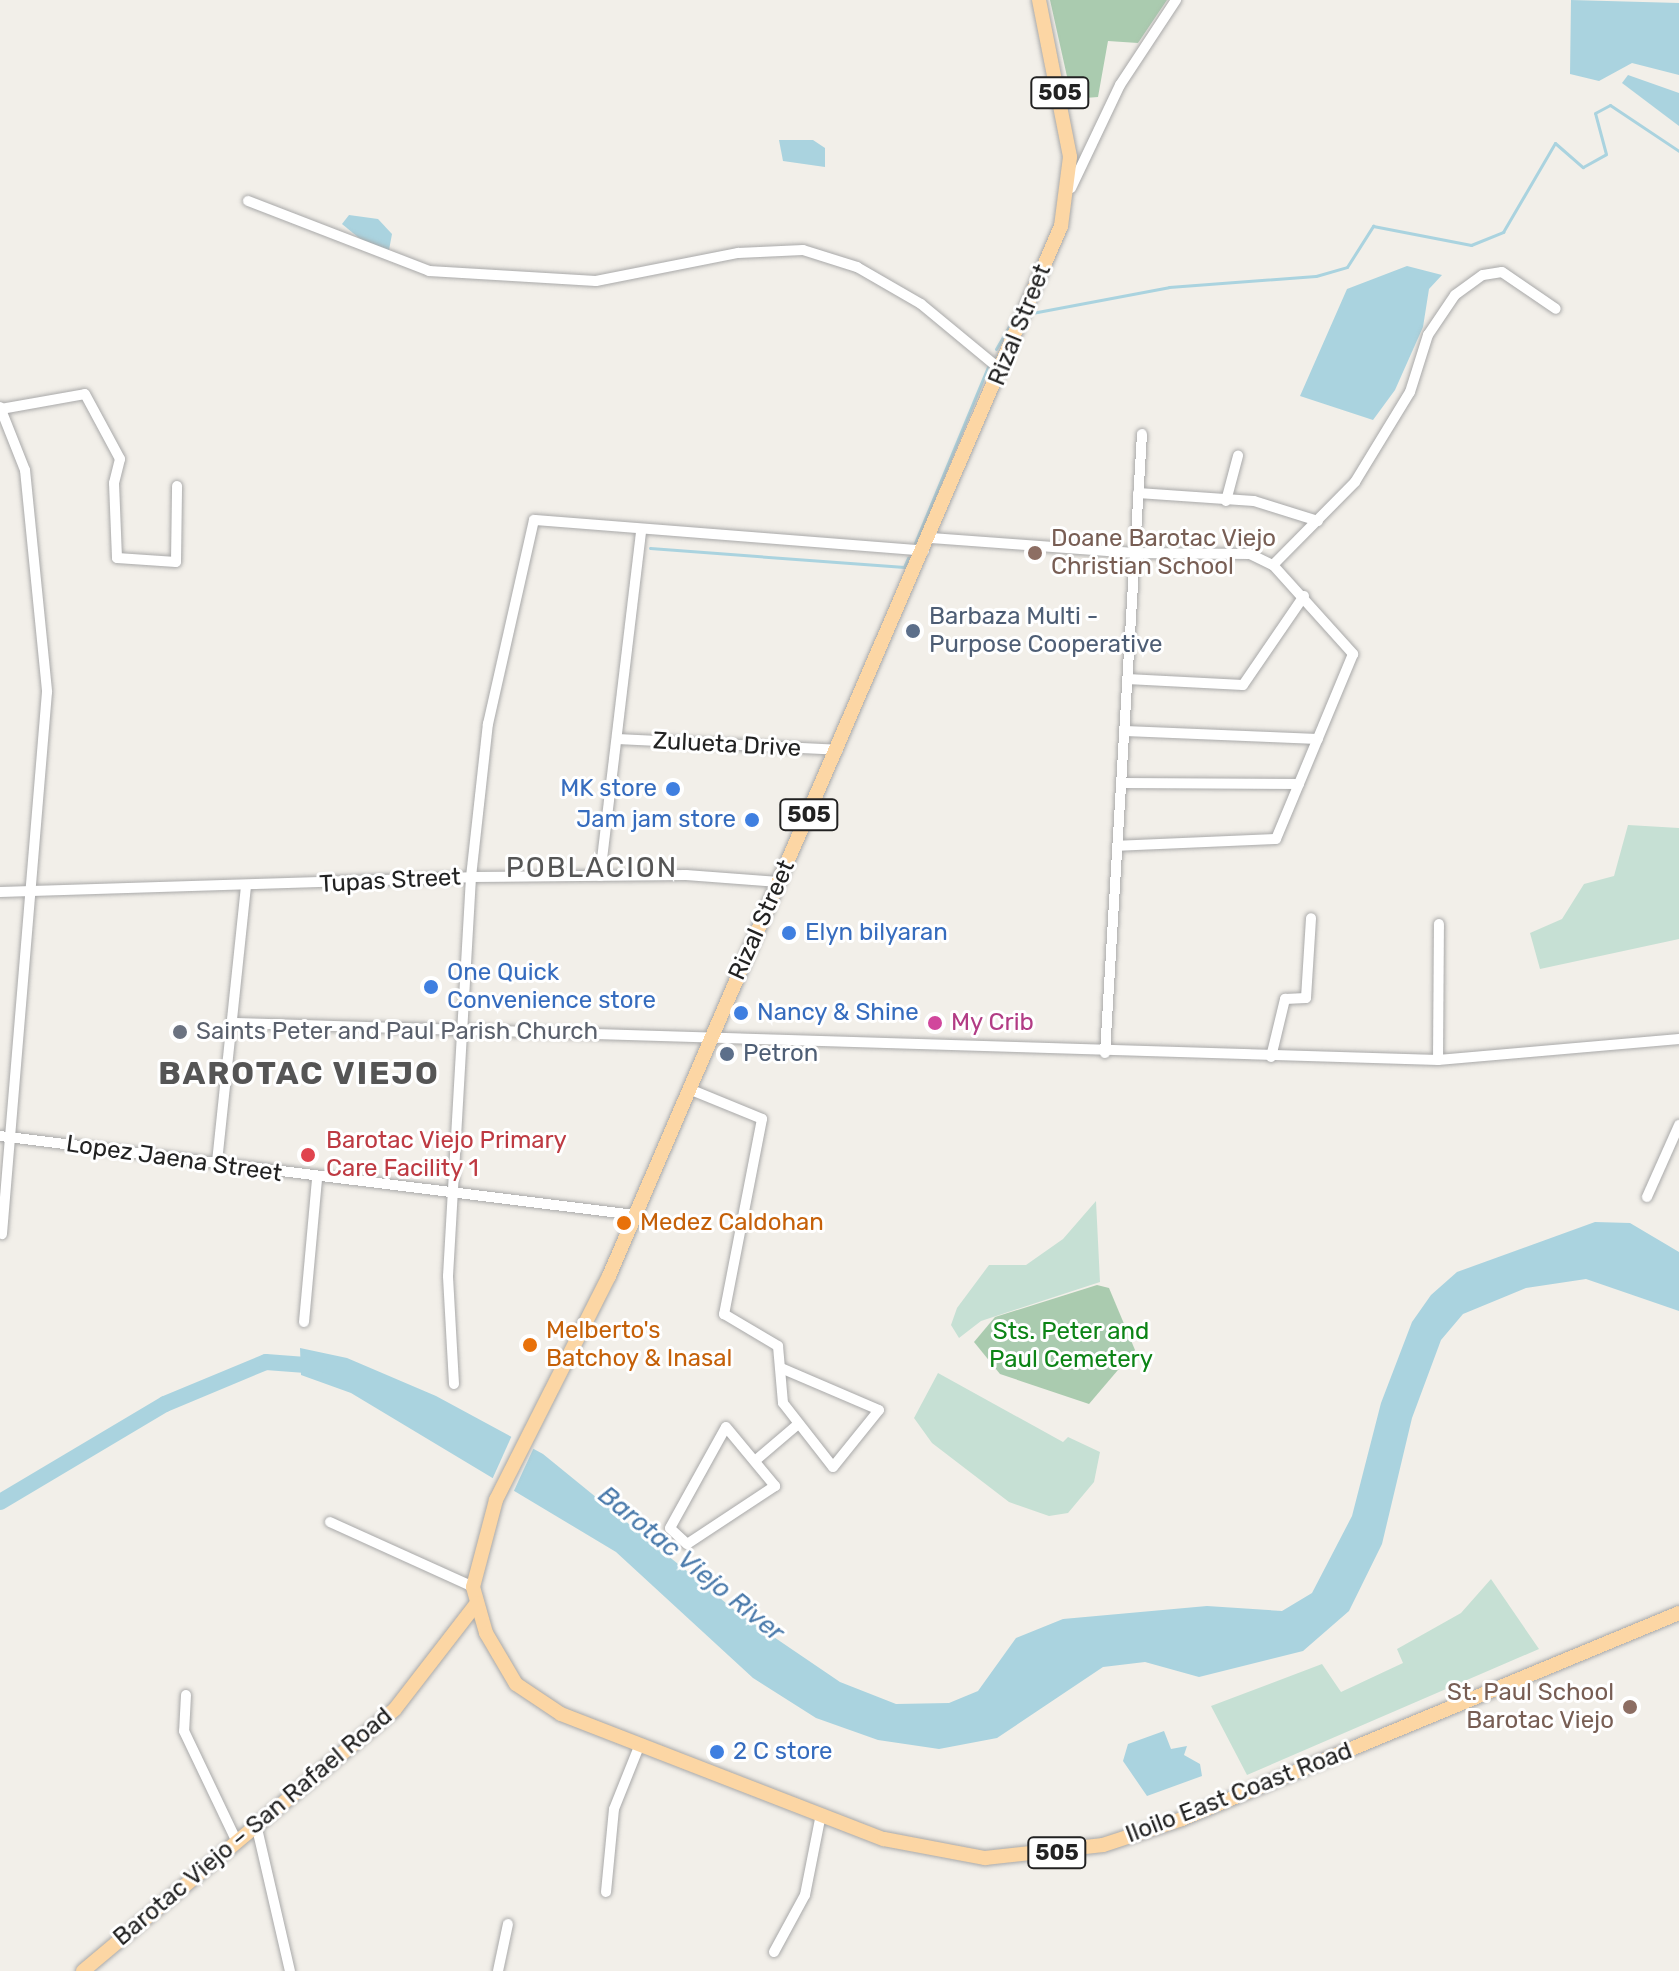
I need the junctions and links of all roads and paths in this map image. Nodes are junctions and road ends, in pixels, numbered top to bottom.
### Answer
1 (1039, 0) edge
2 (1176, 0) edge
3 (1071, 188) junction
4 (248, 201) dead end
5 (1556, 309) dead end
6 (1002, 371) junction
7 (0, 408) edge
8 (1142, 434) dead end
9 (1238, 456) dead end
10 (177, 486) dead end
11 (1138, 493) junction
12 (1226, 501) junction
13 (1318, 521) junction
14 (641, 530) junction
15 (928, 544) junction
16 (1134, 553) junction
17 (1273, 565) junction
18 (1304, 596) junction
19 (1127, 679) junction
20 (1125, 731) junction
21 (617, 739) junction
22 (1318, 739) junction
23 (838, 750) junction
24 (1122, 783) junction
25 (1299, 784) junction
26 (1118, 846) junction
27 (600, 876) junction
28 (471, 877) junction
29 (779, 882) junction
30 (246, 887) junction
31 (0, 892) edge
32 (26, 892) junction
33 (1311, 918) dead end
34 (1439, 924) dead end
35 (236, 1023) junction
36 (464, 1031) junction
37 (712, 1034) junction
38 (1679, 1039) edge
39 (1105, 1053) junction
40 (1271, 1057) junction
41 (1438, 1060) junction
42 (689, 1089) junction
43 (1679, 1125) edge
44 (5, 1137) edge
45 (217, 1162) junction
46 (317, 1178) junction
47 (455, 1196) junction
48 (1647, 1197) dead end
49 (635, 1215) junction
50 (2, 1234) edge
51 (304, 1322) dead end
52 (781, 1368) junction
53 (454, 1384) dead end
54 (797, 1425) junction
55 (756, 1460) junction
56 (330, 1522) dead end
57 (473, 1587) junction
58 (477, 1603) junction
59 (1679, 1613) edge
60 (186, 1695) dead end
61 (640, 1744) junction
62 (821, 1814) junction
63 (256, 1824) junction
64 (237, 1842) junction
65 (606, 1892) dead end
66 (508, 1924) dead end
67 (774, 1952) dead end
68 (83, 1971) edge
69 (290, 1971) edge
70 (498, 1971) edge

1 - 3 main road, 505
2 - 3 street
3 - 6 main road, Rizal Street / 505
4 - 6 street
5 - 13 street
6 - 15 main road, Rizal Street / 505
7 - 10 street
7 - 32 street
8 - 11 street
9 - 12 street
11 - 12 street
11 - 16 street
12 - 13 street
13 - 17 street
14 - 15 street
14 - 21 street
14 - 28 street
15 - 16 street
15 - 23 main road, Rizal Street / 505
16 - 17 street
16 - 19 street
17 - 18 street
18 - 19 street
18 - 22 street
19 - 20 street
20 - 22 street
20 - 24 street
21 - 23 street, Zulueta Drive
21 - 27 street
22 - 25 street
23 - 29 main road, Rizal Street / 505
24 - 25 street
24 - 26 street
25 - 26 street
26 - 39 street
27 - 28 street, Tupas Street
27 - 29 street, Tupas Street
28 - 30 street, Tupas Street
28 - 36 street
29 - 37 main road, Rizal Street / 505
30 - 32 street, Tupas Street
30 - 35 street
31 - 32 street, Tupas Street
32 - 44 street
33 - 40 street
34 - 41 street
35 - 36 street
35 - 45 street
36 - 37 street
36 - 47 street
37 - 39 street
37 - 42 main road, Rizal Street / 505
38 - 41 street
39 - 40 street
40 - 41 street
42 - 49 main road, Rizal Street / 505
42 - 52 street
43 - 48 street
44 - 45 street, Lopez Jaena Street
44 - 50 street
45 - 46 street, Lopez Jaena Street
46 - 47 street, Lopez Jaena Street
46 - 51 street
47 - 49 street, Lopez Jaena Street
47 - 53 street
49 - 57 main road, Rizal Street / 505
52 - 54 street
52 - 54 street
54 - 55 street
55 - 55 street
56 - 57 street
57 - 58 main road, Rizal Street / 505
58 - 61 main road, Iloilo East Coast Road / 505
58 - 63 main road, Barotac Viejo – San Rafael Road
59 - 62 main road, Iloilo East Coast Road / 505
60 - 64 street
61 - 62 main road, Iloilo East Coast Road / 505
61 - 65 street
62 - 67 street
63 - 64 main road, Barotac Viejo – San Rafael Road
63 - 69 street
64 - 68 main road, Barotac Viejo – San Rafael Road
66 - 70 street

